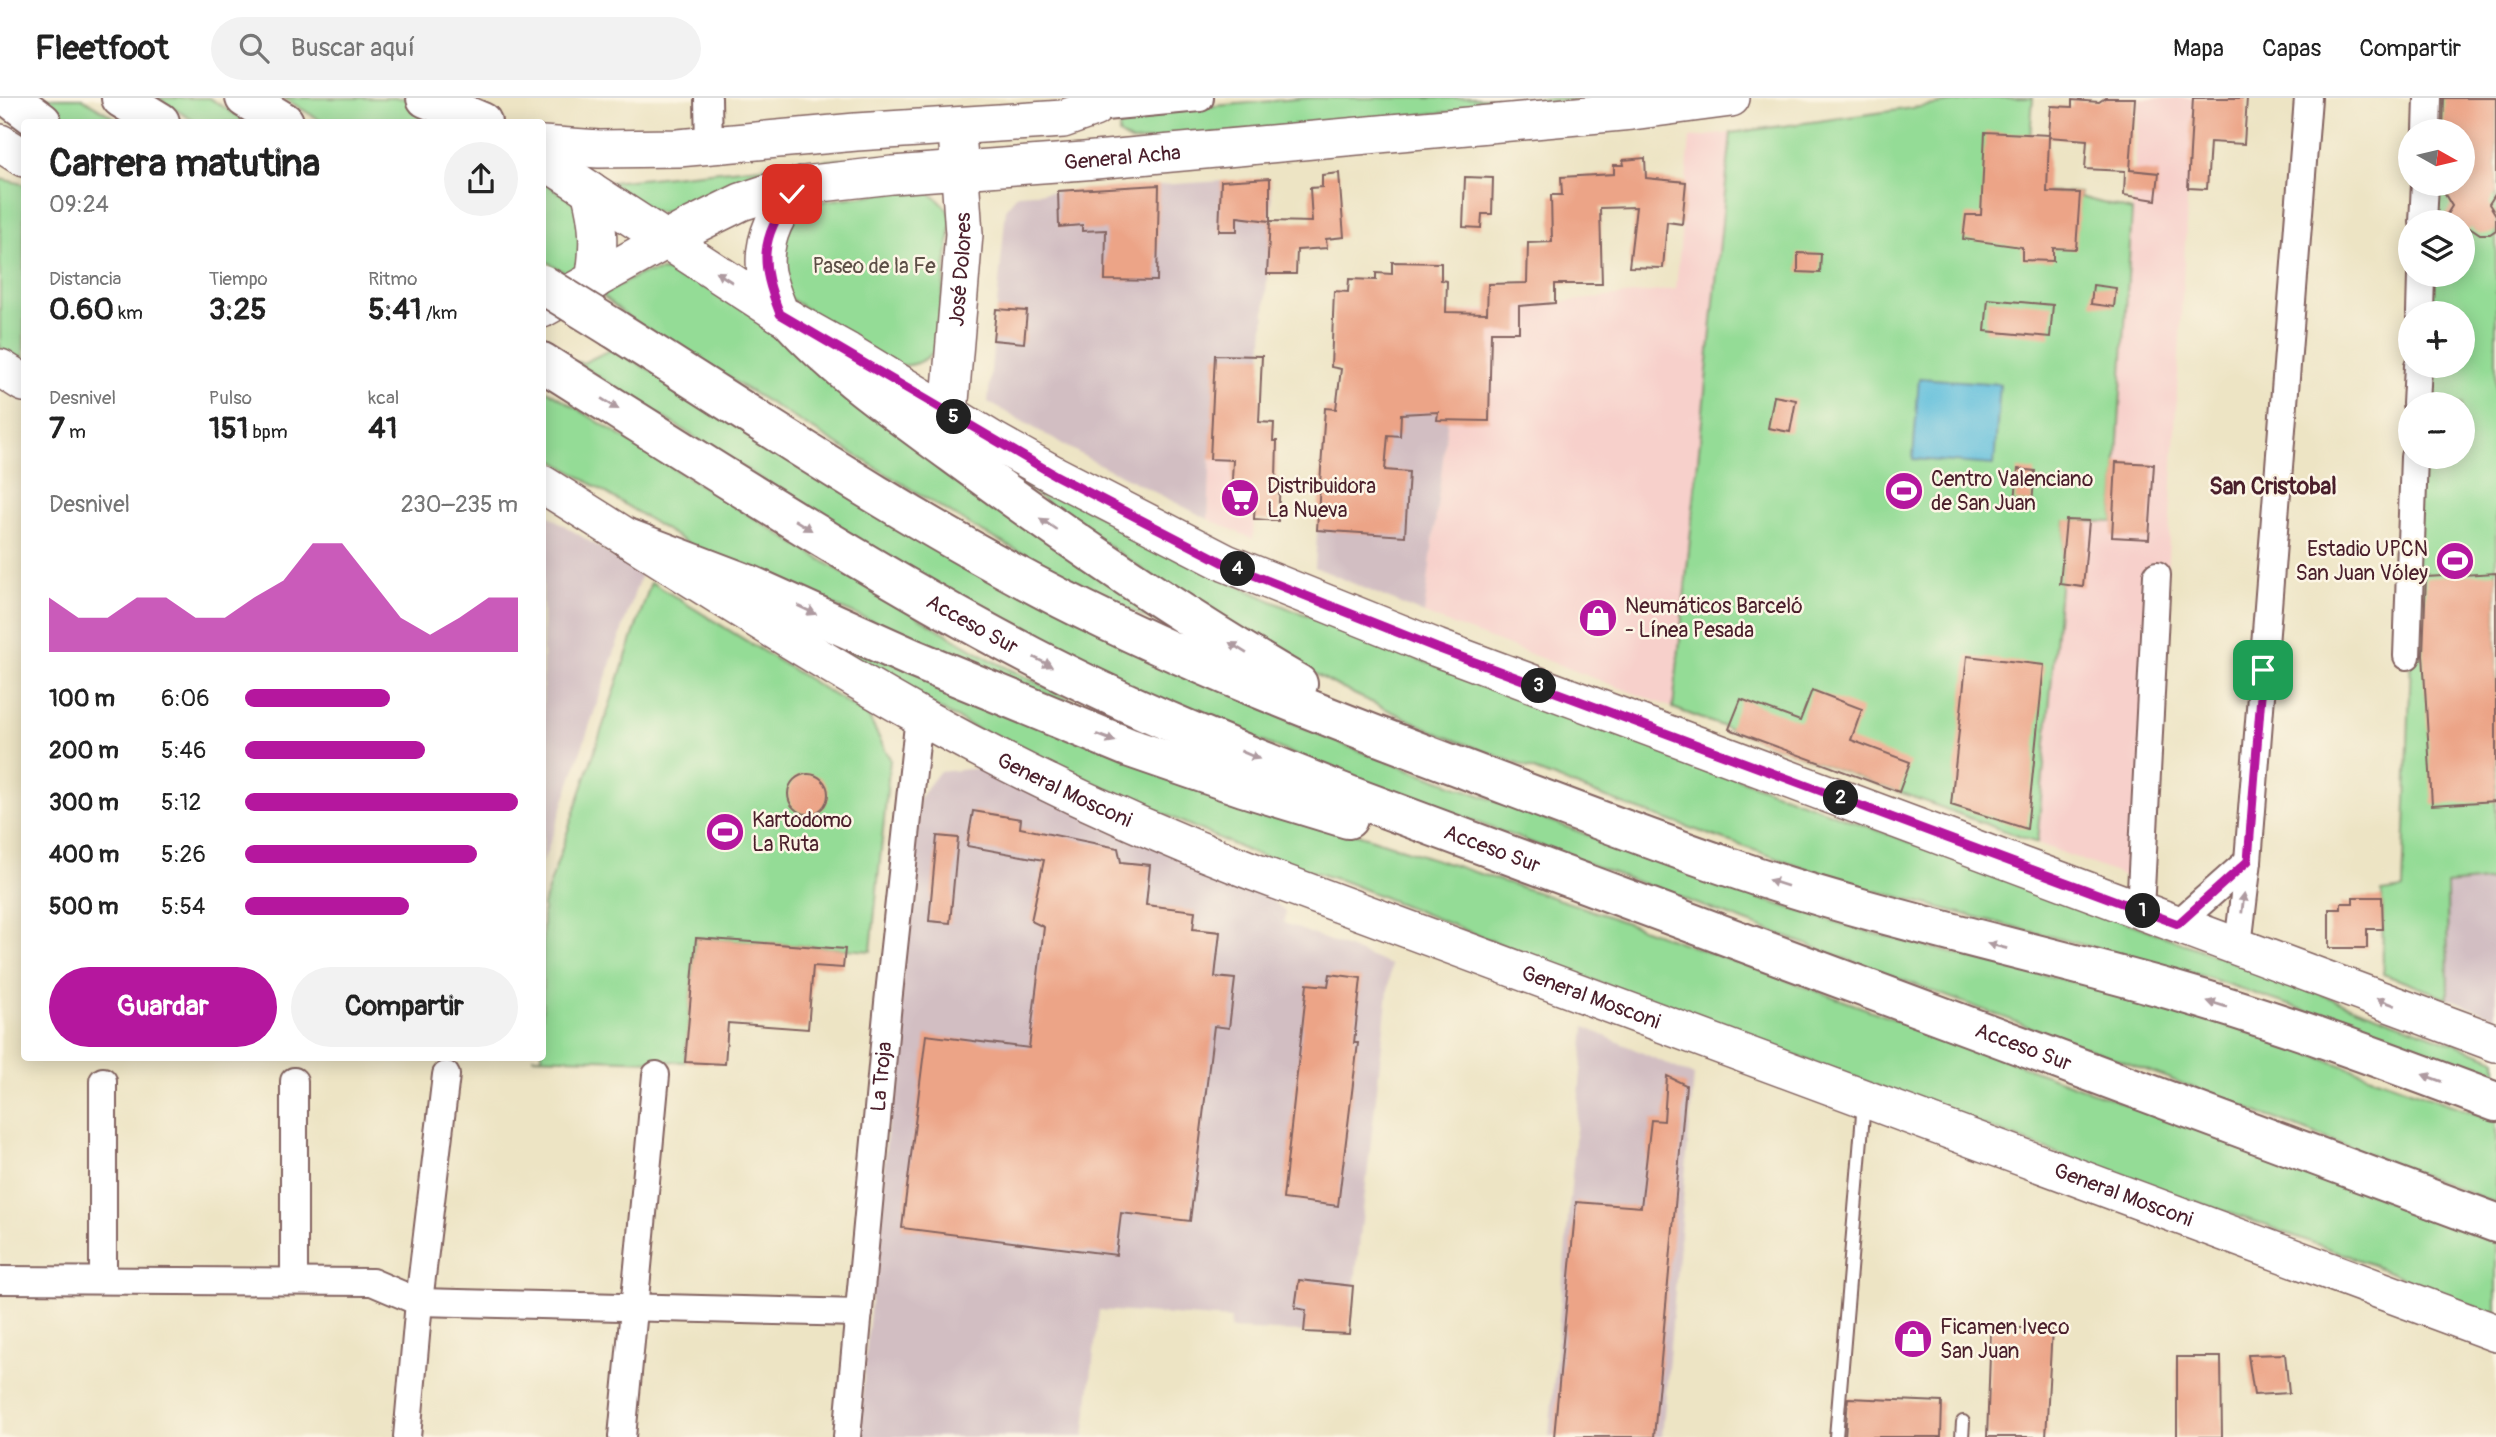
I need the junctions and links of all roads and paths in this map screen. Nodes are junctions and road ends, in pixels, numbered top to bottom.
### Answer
1 (10, 98) edge
2 (121, 98) edge
3 (245, 98) edge
4 (426, 98) edge
5 (447, 98) edge
6 (708, 98) edge
7 (1200, 98) edge
8 (2308, 98) edge
9 (2428, 98) edge
10 (1708, 100) edge
11 (1094, 103) edge
12 (38, 119) edge
13 (155, 119) edge
14 (279, 119) edge
15 (477, 119) edge
16 (479, 119) edge
17 (2427, 119) edge
18 (956, 127) junction
19 (0, 143) edge
20 (546, 145) edge
21 (709, 147) junction
22 (21, 156) edge
23 (0, 162) edge
24 (546, 162) edge
25 (1084, 162) junction
26 (21, 164) edge
27 (960, 170) junction
28 (803, 185) junction
29 (590, 190) junction
30 (668, 239) junction
31 (594, 281) junction
32 (546, 287) edge
33 (546, 307) edge
34 (785, 317) junction
35 (547, 365) edge
36 (0, 368) edge
37 (21, 381) edge
38 (948, 413) junction
39 (546, 466) edge
40 (2414, 469) edge
41 (546, 486) edge
42 (630, 539) junction
43 (692, 563) junction
44 (2157, 575) dead end
45 (717, 593) junction
46 (2407, 656) dead end
47 (919, 716) junction
48 (1425, 754) junction
49 (2248, 861) junction
50 (1589, 886) junction
51 (2140, 910) junction
52 (2178, 924) junction
53 (2238, 946) junction
54 (2496, 1043) edge
55 (656, 1074) dead end
56 (446, 1075) dead end
57 (103, 1081) dead end
58 (294, 1081) dead end
59 (1864, 1098) junction
60 (2496, 1102) edge
61 (2496, 1223) edge
62 (0, 1280) edge
63 (103, 1280) junction
64 (295, 1281) junction
65 (419, 1302) junction
66 (634, 1308) junction
67 (859, 1313) junction
68 (2496, 1333) edge
69 (1963, 1422) dead end
70 (407, 1437) edge
71 (622, 1437) edge
72 (847, 1437) edge
73 (1836, 1437) edge
74 (1962, 1437) edge

1 - 12 highway
2 - 13 highway
3 - 14 highway
4 - 15 highway
5 - 16 street
6 - 21 street
7 - 11 street, General Acha
8 - 49 street
9 - 17 street
10 - 25 street, General Acha
11 - 18 street, General Acha
11 - 25 street
18 - 21 street, General Acha
18 - 27 street, José Dolores
19 - 22 street
20 - 21 street, General Acha
23 - 26 street
24 - 29 street
25 - 27 street, General Acha
27 - 28 street, General Acha
27 - 38 street, José Dolores
28 - 30 street, General Acha
28 - 34 street
29 - 30 street
29 - 31 street
30 - 31 street, General Acha
34 -> 30 street
31 - 33 street, General Acha
32 - 48 highway, bridge
34 - 38 street
48 -> 34 highway
35 -> 50 highway, Acceso Sur
36 - 37 street
38 - 51 street
39 - 43 street, General Mosconi
40 - 46 street
41 - 42 street, General Mosconi
42 - 43 highway
42 - 45 street, General Mosconi
43 - 45 street, General Mosconi
43 -> 50 highway
44 - 51 street
45 - 47 street, General Mosconi
47 - 59 street, General Mosconi
47 - 67 street, La Troja
60 -> 48 highway
49 - 52 street
53 -> 49 street
50 - 61 highway, Acceso Sur
51 - 52 street
52 - 53 street
54 -> 53 street
55 - 66 street
56 - 65 street
57 - 63 street
58 - 64 street
59 - 68 street, General Mosconi
59 - 73 lane
62 - 63 street
63 - 64 street
64 - 65 street
65 - 66 street
65 - 70 street
66 - 67 street
66 - 71 street
67 - 72 street, La Troja
69 - 74 lane

